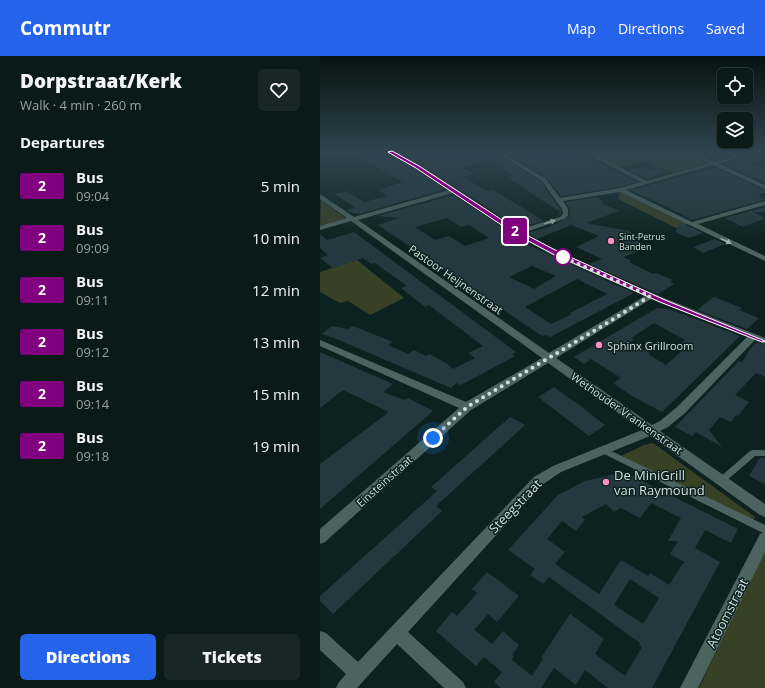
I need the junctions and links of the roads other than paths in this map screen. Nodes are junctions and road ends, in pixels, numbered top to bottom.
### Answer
1 (439, 181) edge
2 (545, 181) edge
3 (644, 181) edge
4 (652, 181) edge
5 (753, 181) edge
6 (647, 183) junction
7 (765, 187) edge
8 (621, 190) junction
9 (453, 191) junction
10 (320, 196) edge
11 (560, 200) junction
12 (765, 203) edge
13 (351, 218) junction
14 (691, 224) junction
15 (320, 228) edge
16 (517, 232) junction
17 (765, 259) edge
18 (650, 296) junction
19 (753, 337) junction
20 (765, 341) edge
21 (320, 343) edge
22 (548, 357) junction
23 (467, 407) junction
24 (652, 431) junction
25 (603, 450) junction
26 (765, 453) edge
27 (722, 480) junction
28 (765, 511) edge
29 (765, 530) edge
30 (320, 538) edge
31 (765, 538) edge
32 (397, 633) junction
33 (320, 639) edge
34 (358, 674) junction
35 (345, 688) edge
36 (457, 688) edge
37 (689, 688) edge

1 - 9 street
2 - 11 street
3 - 6 street
4 - 6 street
5 - 7 street
6 - 8 street
8 - 11 street
8 - 14 street
9 - 13 street
9 - 16 street
10 - 13 street, Pastoor Heijnenstraat
16 -> 11 street
12 - 14 street
13 - 15 street
13 - 22 street, Pastoor Heijnenstraat
14 -> 17 street
16 - 18 street
18 - 19 street
18 - 22 street, Einsteinstraat
19 - 20 street
19 - 24 street, Steegstraat
21 - 23 street
22 - 23 street, Einsteinstraat
22 - 24 street, Wethouder Vrankenstraat
23 - 30 street, Einsteinstraat
24 - 25 street, Steegstraat
24 - 27 street, Wethouder Vrankenstraat
25 - 29 lane
25 - 32 street, Steegstraat
26 - 27 lane
27 - 28 street, Wethouder Vrankenstraat
31 - 37 street, Atoomstraat
32 - 34 street, Steegstraat
32 - 36 street
33 - 34 street
34 - 35 street, Steegstraat

